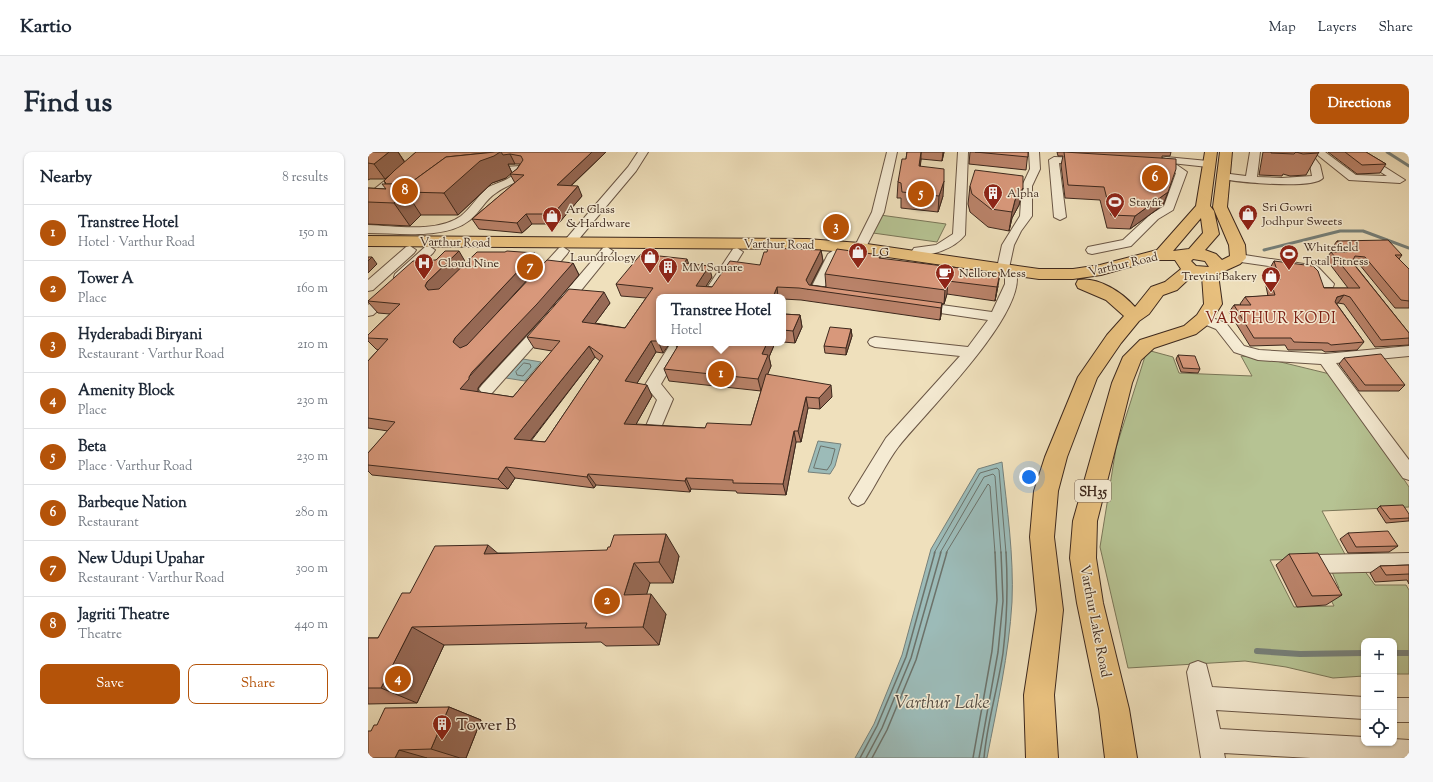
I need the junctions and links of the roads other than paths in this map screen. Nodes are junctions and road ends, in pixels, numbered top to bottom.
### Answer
1 (421, 152) edge
2 (427, 152) edge
3 (643, 152) edge
4 (892, 152) edge
5 (963, 152) edge
6 (1034, 152) edge
7 (1054, 152) edge
8 (1226, 152) edge
9 (1255, 152) edge
10 (1305, 152) edge
11 (1319, 152) edge
12 (1354, 152) edge
13 (1180, 160) edge
14 (1145, 162) edge
15 (1208, 162) edge
16 (882, 163) dead end
17 (479, 171) edge
18 (1222, 176) junction
19 (1251, 180) junction
20 (397, 183) edge
21 (368, 195) edge
22 (370, 204) edge
23 (1204, 207) junction
24 (1060, 217) dead end
25 (368, 229) edge
26 (414, 230) junction
27 (438, 230) junction
28 (368, 241) edge
29 (1127, 243) junction
30 (406, 246) junction
31 (566, 247) junction
32 (856, 248) junction
33 (368, 249) edge
34 (436, 249) junction
35 (1092, 250) dead end
36 (607, 251) junction
37 (737, 252) junction
38 (918, 252) dead end
39 (834, 254) junction
40 (1162, 254) junction
41 (1141, 258) junction
42 (1238, 258) junction
43 (1196, 263) junction
44 (432, 267) edge
45 (1007, 273) junction
46 (1084, 284) junction
47 (1328, 284) dead end
48 (368, 288) edge
49 (529, 289) edge
50 (710, 294) edge
51 (846, 296) edge
52 (906, 304) edge
53 (368, 306) edge
54 (368, 312) edge
55 (997, 317) junction
56 (1133, 317) junction
57 (1204, 319) junction
58 (876, 342) dead end
59 (676, 346) edge
60 (1109, 347) junction
61 (1409, 351) edge
62 (971, 352) junction
63 (1133, 357) junction
64 (1325, 359) junction
65 (488, 389) dead end
66 (654, 426) edge
67 (1408, 470) edge
68 (858, 498) dead end
69 (1409, 562) edge
70 (1316, 564) edge
71 (1198, 672) dead end
72 (1203, 698) junction
73 (1361, 708) edge
74 (1397, 710) edge
75 (1409, 710) edge
76 (1211, 749) edge
77 (1409, 752) edge
78 (1042, 758) edge
79 (1120, 758) edge

1 - 21 street
2 - 22 street
3 - 31 street
4 - 32 street
5 - 38 street
6 - 45 street
7 - 24 street
8 - 18 main road
9 - 19 street
10 - 19 street
11 - 12 street
13 - 14 street
13 - 15 street
13 - 29 street
15 - 23 main road
16 - 32 street
17 - 27 street
18 - 19 street
18 - 42 main road
20 - 22 street
23 - 40 main road
23 - 43 main road
25 - 26 street
26 - 27 street
26 - 30 street
27 - 34 street
28 - 30 main road, Varthur Road
29 - 35 street
29 - 41 street
30 - 33 main road, Varthur Road
30 - 34 main road, Varthur Road
30 - 48 street
31 - 32 main road, Varthur Road
31 - 34 main road, Varthur Road
31 - 34 main road, Varthur Road
31 - 36 main road, Varthur Road
31 - 49 street
32 - 45 main road, Varthur Road
34 - 53 street
36 - 37 main road, Varthur Road
36 - 65 street
37 - 39 main road, Varthur Road
37 - 50 street
39 - 45 main road, Varthur Road
39 - 51 street
40 - 41 main road, Varthur Road
40 - 43 main road, Varthur Road
41 - 45 main road, Varthur Road
42 - 43 main road
42 - 47 street
43 - 46 main road, Varthur Road
43 - 56 main road
43 - 57 main road, Varthur Lake Road / SH35
44 - 54 street
45 - 46 main road, Varthur Road
45 - 55 street
46 - 56 main road
52 - 55 street
55 - 62 street
56 - 60 main road
57 - 63 main road, Varthur Lake Road / SH35
57 - 64 street
58 - 62 street
59 - 66 street
60 - 63 main road
60 - 78 main road
61 - 64 street
62 - 68 street
63 - 79 main road, Varthur Lake Road / SH35
64 - 67 street
69 - 70 street
71 - 72 street
72 - 73 street
72 - 76 street
74 - 75 street
76 - 77 street

